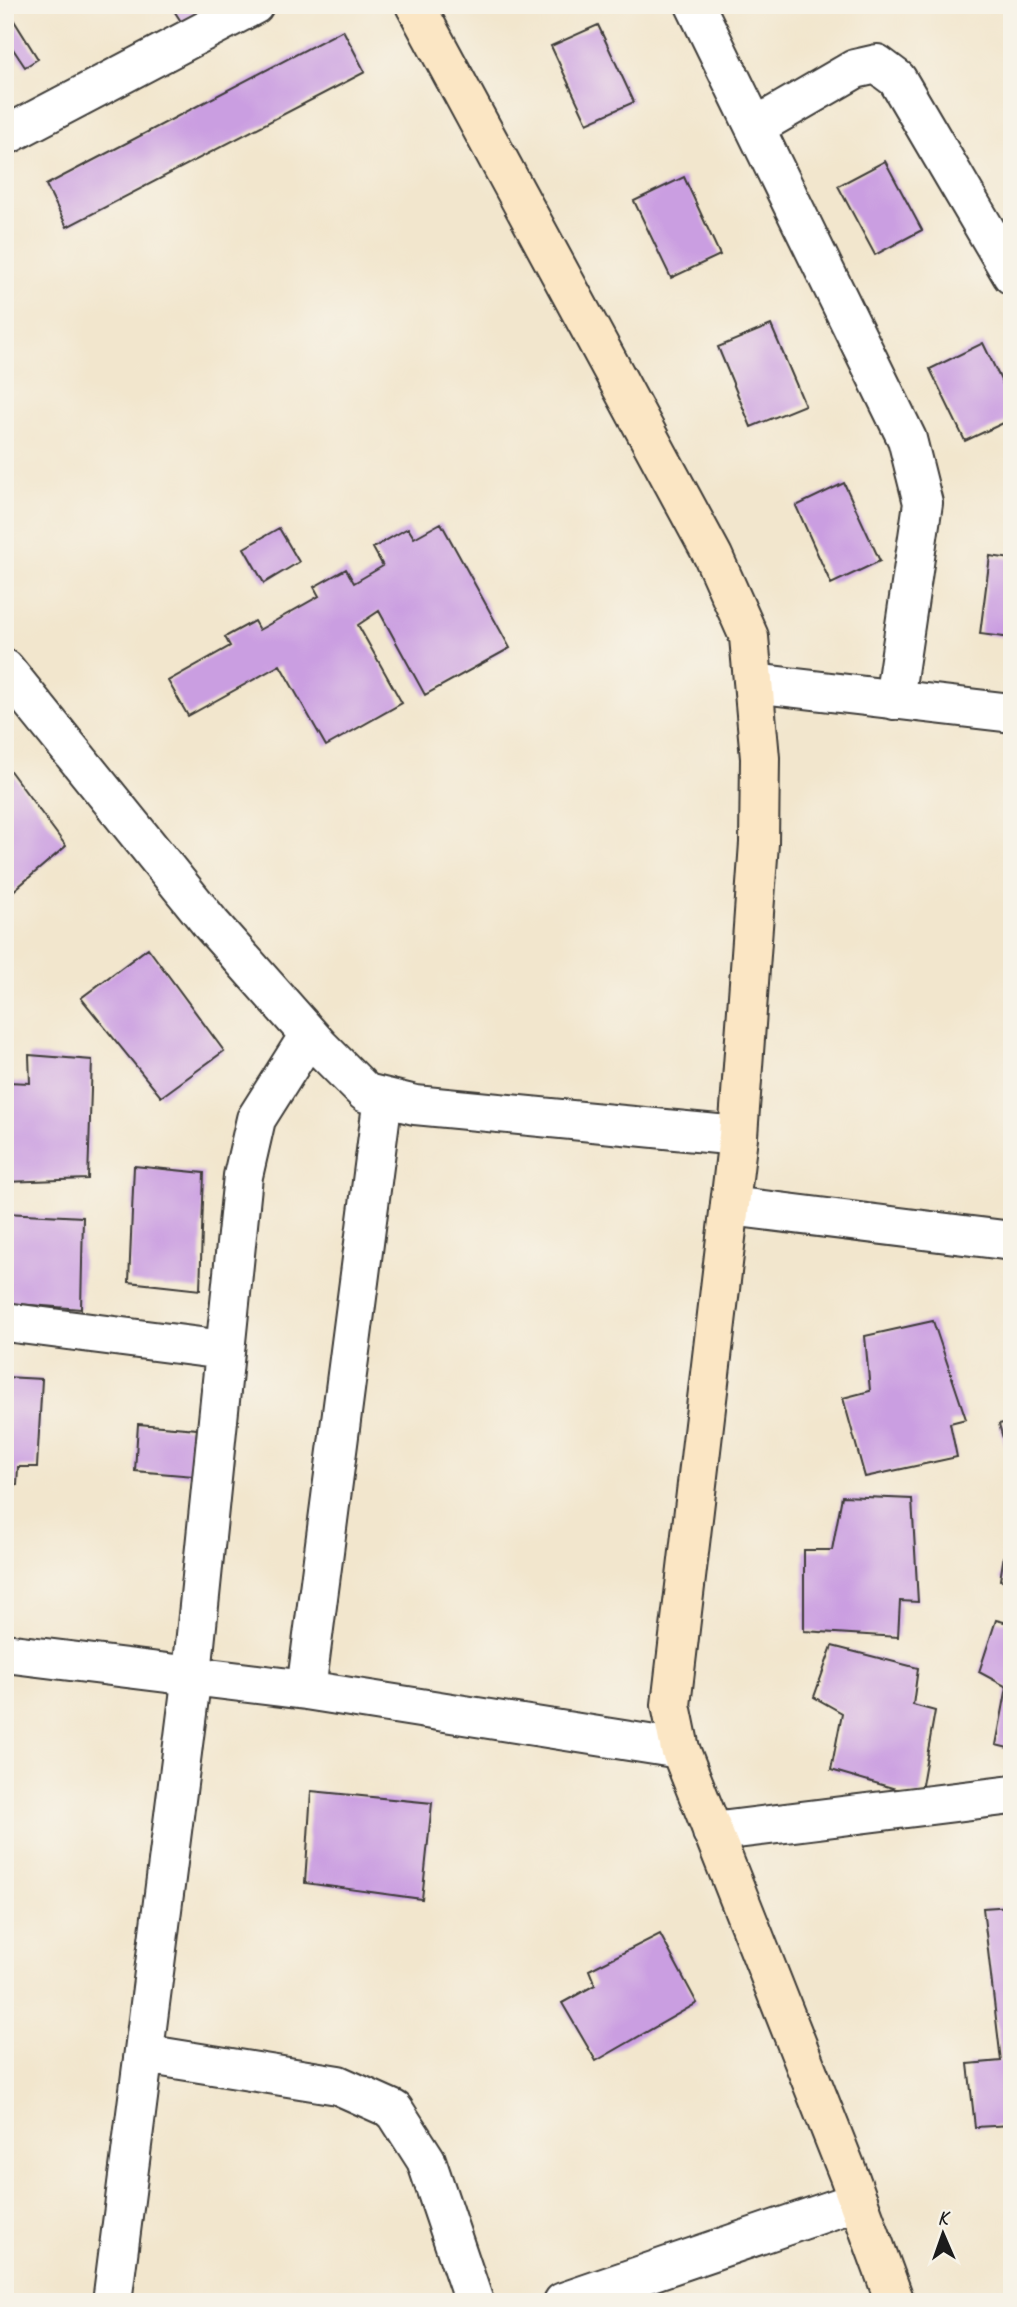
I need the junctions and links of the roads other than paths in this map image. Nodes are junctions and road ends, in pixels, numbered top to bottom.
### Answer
1 (254, 5) edge
2 (415, 5) edge
3 (695, 5) edge
4 (755, 127) junction
5 (5, 136) edge
6 (1012, 275) edge
7 (5, 669) edge
8 (754, 683) junction
9 (894, 699) junction
10 (1012, 713) edge
11 (309, 1035) junction
12 (383, 1097) junction
13 (737, 1136) junction
14 (730, 1206) junction
15 (1012, 1241) edge
16 (5, 1322) edge
17 (224, 1350) junction
18 (5, 1653) edge
19 (192, 1674) junction
20 (306, 1690) junction
21 (680, 1749) junction
22 (1012, 1795) edge
23 (712, 1832) junction
24 (144, 2054) junction
25 (858, 2201) junction
26 (112, 2302) edge
27 (474, 2302) edge
28 (563, 2302) edge
29 (895, 2302) edge

1 - 5 street
2 - 8 street
3 - 4 street
4 - 6 street
4 - 9 street
7 - 11 street
8 - 9 street
8 - 13 street
9 - 10 street
11 - 12 street
11 - 17 street
12 - 13 street
12 - 20 street
13 - 14 street
14 - 15 street
14 - 21 street
16 - 17 street
17 - 19 street
18 - 19 street
19 - 20 street
19 - 24 street
20 - 21 street
21 - 23 street
22 - 23 street
23 - 25 street
24 - 26 street
24 - 27 street
25 - 28 street
25 - 29 street

